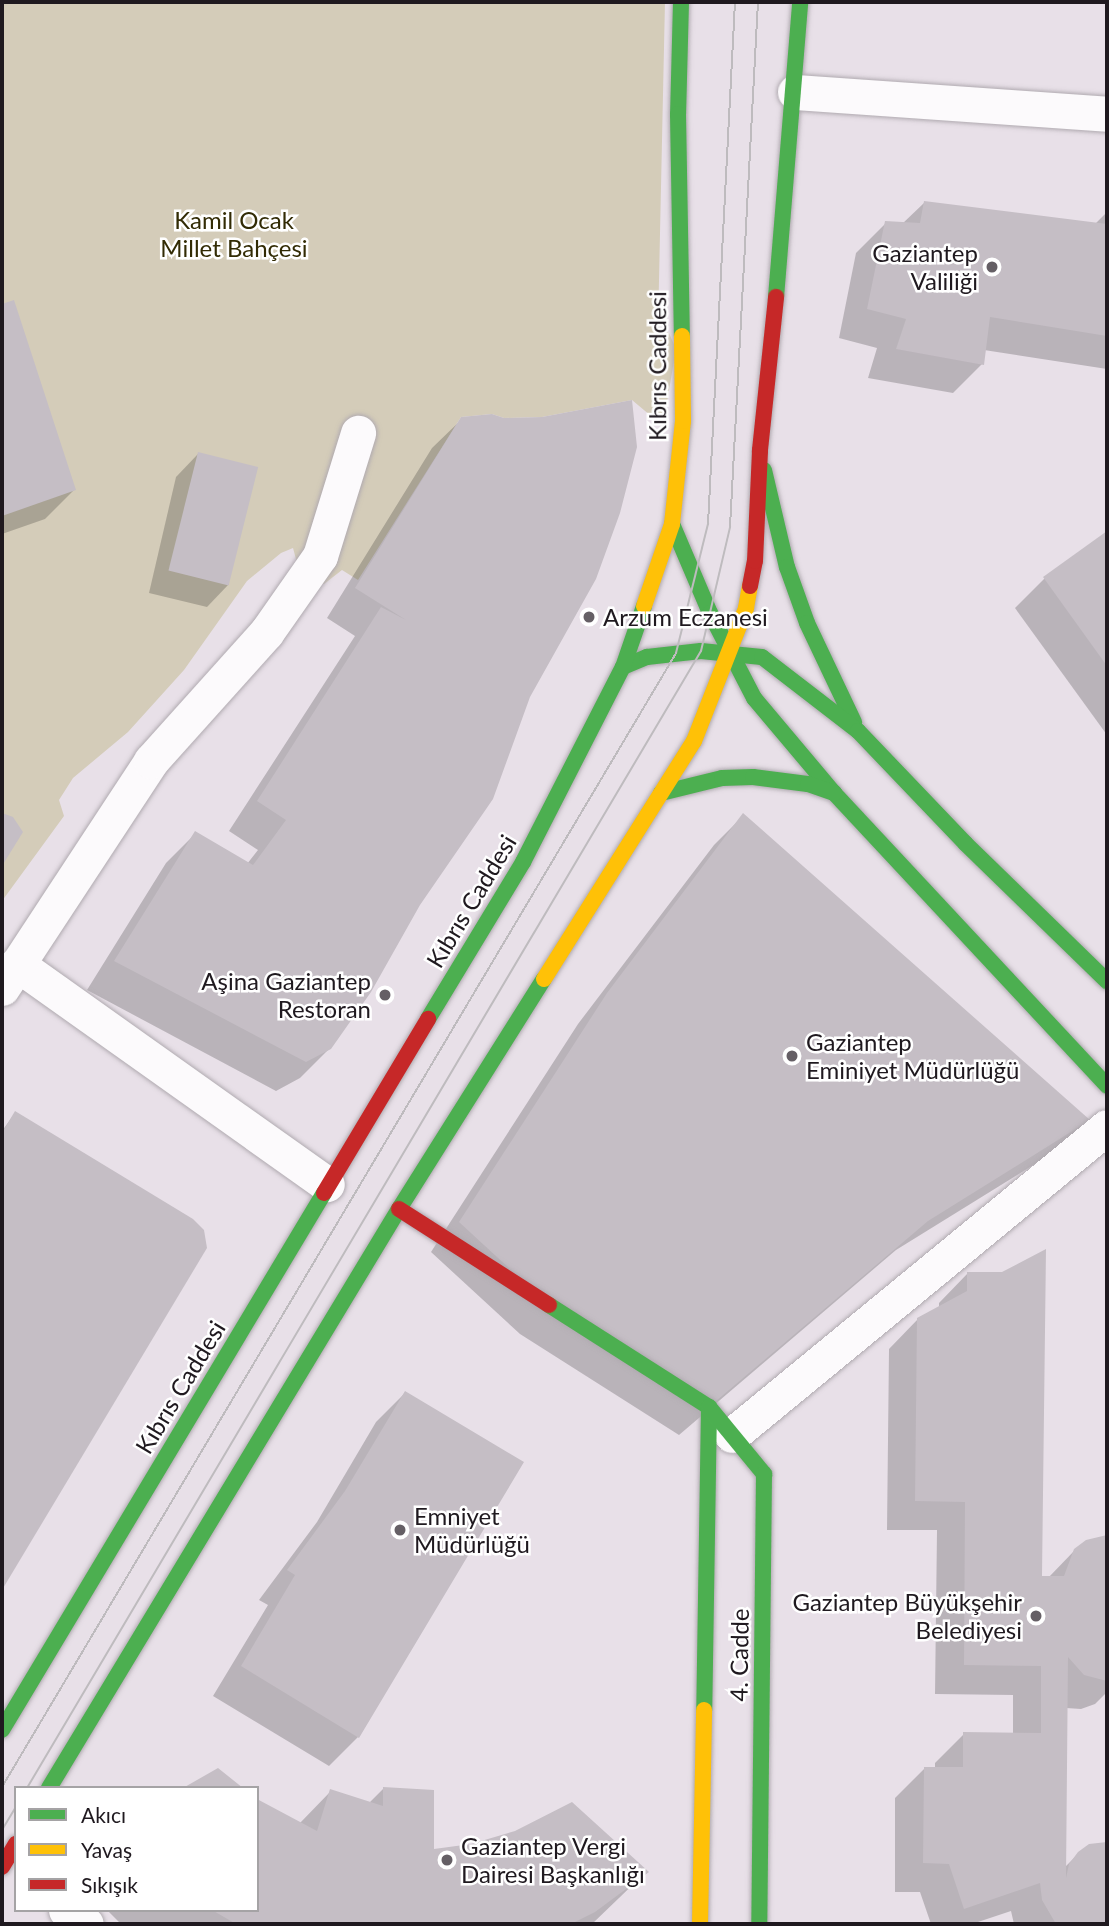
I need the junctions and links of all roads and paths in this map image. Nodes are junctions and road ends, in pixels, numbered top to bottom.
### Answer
1 (681, 2) edge
2 (800, 2) edge
3 (794, 92) junction
4 (1107, 114) edge
5 (358, 433) dead end
6 (760, 450) junction
7 (672, 524) junction
8 (730, 653) junction
9 (623, 667) junction
10 (858, 731) junction
11 (662, 793) junction
12 (834, 793) junction
13 (7, 975) edge
14 (1107, 981) edge
15 (1107, 1086) edge
16 (1107, 1127) edge
17 (327, 1184) junction
18 (399, 1209) junction
19 (709, 1406) junction
20 (719, 1442) junction
21 (2, 1730) edge
22 (51, 1786) edge
23 (69, 1912) edge
24 (86, 1924) edge
25 (700, 1924) edge
26 (759, 1924) edge

1 - 7 main road, Kıbrıs Caddesi
2 - 3 main road
3 - 4 street
3 - 6 main road
5 - 13 street
6 - 8 main road
6 - 10 main road
7 - 8 main road
7 - 9 main road, Kıbrıs Caddesi
8 - 9 main road
8 - 10 main road
8 - 11 main road
8 - 12 main road
9 - 17 main road, Kıbrıs Caddesi
10 - 14 main road
11 - 12 main road
11 - 18 main road
12 - 15 main road
13 - 17 street
16 - 20 street
17 - 21 main road, Kıbrıs Caddesi
18 - 19 main road, 4. Cadde
18 - 22 main road
19 - 20 main road
19 - 20 main road, 4. Cadde
20 - 25 main road
20 - 26 main road, 4. Cadde
23 - 24 street

